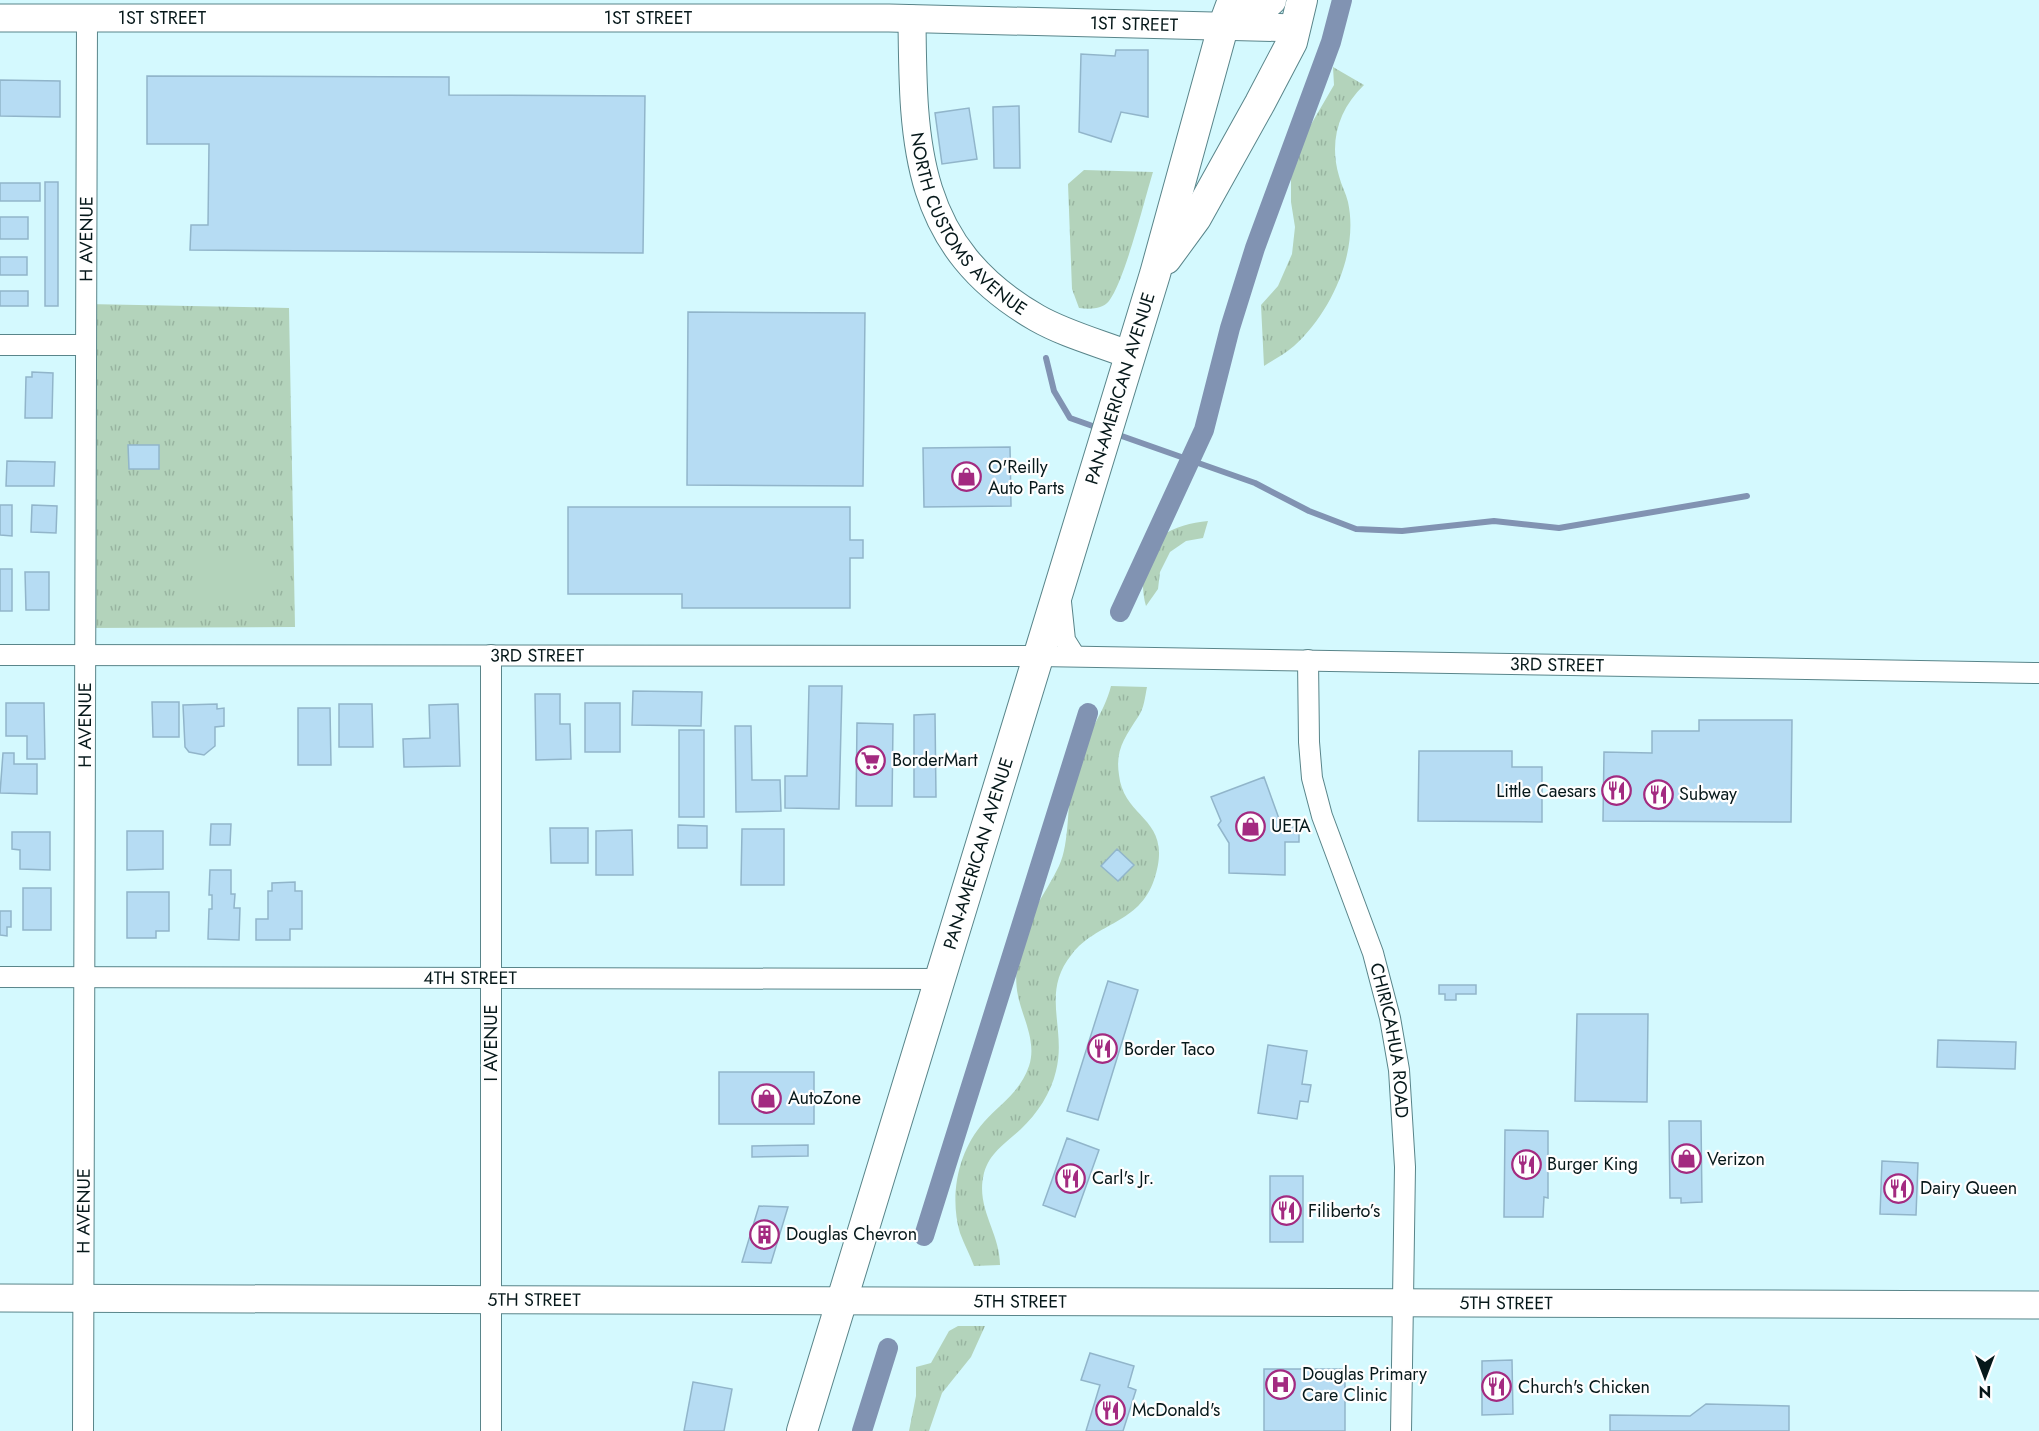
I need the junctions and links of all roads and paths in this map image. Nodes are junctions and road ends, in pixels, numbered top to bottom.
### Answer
1 (1210, 0) edge
2 (1271, 0) edge
3 (897, 12) edge
4 (1228, 13) edge
5 (1299, 14) edge
6 (0, 18) edge
7 (87, 18) junction
8 (1155, 274) junction
9 (0, 345) edge
10 (86, 345) junction
11 (1130, 355) junction
12 (1061, 578) junction
13 (0, 655) edge
14 (85, 655) junction
15 (491, 655) junction
16 (1038, 656) junction
17 (1075, 656) junction
18 (1308, 660) junction
19 (2039, 673) edge
20 (0, 977) edge
21 (85, 977) junction
22 (491, 978) junction
23 (939, 979) junction
24 (0, 1298) edge
25 (84, 1298) junction
26 (491, 1300) junction
27 (843, 1301) junction
28 (1402, 1303) junction
29 (2039, 1305) edge
30 (83, 1431) edge
31 (491, 1431) edge
32 (802, 1431) edge
33 (1401, 1431) edge

1 - 4 main road
2 - 4 main road
3 - 4 street, 1ST STREET
3 - 7 street, 1ST STREET
3 - 11 street, NORTH CUSTOMS AVENUE
4 - 5 street, 1ST STREET
4 - 8 main road, PAN-AMERICAN AVENUE
5 - 8 main road, PAN-AMERICAN AVENUE
6 - 7 street, 1ST STREET
7 - 10 street, H AVENUE
8 - 11 main road, PAN-AMERICAN AVENUE
9 - 10 street
10 - 14 street, H AVENUE
11 - 12 main road, PAN-AMERICAN AVENUE
12 - 16 main road, PAN-AMERICAN AVENUE
12 - 17 street
13 - 14 street, 3RD STREET
14 - 15 street, 3RD STREET
14 - 21 street, H AVENUE
15 - 16 street, 3RD STREET
15 - 22 street, I AVENUE
16 - 17 street, 3RD STREET
16 - 23 main road, PAN-AMERICAN AVENUE
17 - 18 street, 3RD STREET
18 - 19 street, 3RD STREET
18 - 28 street, CHIRICAHUA ROAD
20 - 21 street, 4TH STREET
21 - 22 street, 4TH STREET
21 - 25 street, H AVENUE
22 - 23 street, 4TH STREET
22 - 26 street, I AVENUE
23 - 27 main road, PAN-AMERICAN AVENUE
24 - 25 street, 5TH STREET
25 - 26 street, 5TH STREET
25 - 30 street, H AVENUE
26 - 27 street, 5TH STREET
26 - 31 street, I AVENUE
27 - 28 street, 5TH STREET
27 - 32 main road, PAN-AMERICAN AVENUE
28 - 29 street, 5TH STREET
28 - 33 street, CHIRICAHUA ROAD

